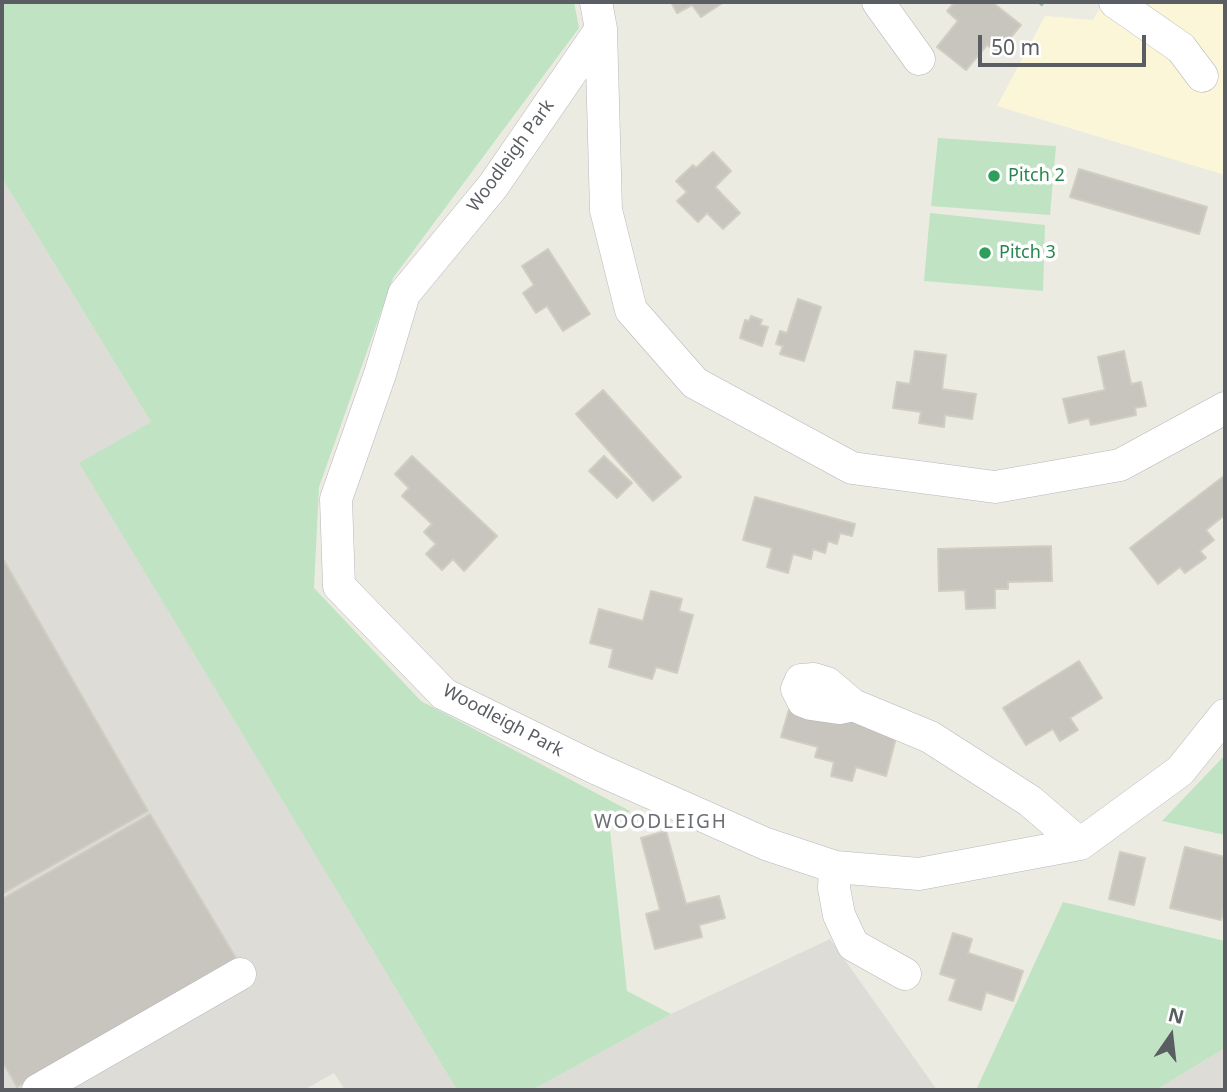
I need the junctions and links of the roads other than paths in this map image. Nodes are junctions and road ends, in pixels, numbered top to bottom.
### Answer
1 (878, 2) edge
2 (1115, 2) edge
3 (599, 15) edge
4 (919, 59) dead end
5 (1202, 76) dead end
6 (1225, 408) edge
7 (853, 705) dead end
8 (1225, 715) edge
9 (1080, 844) junction
10 (835, 867) junction
11 (240, 974) dead end
12 (905, 974) dead end
13 (38, 1090) edge

1 - 4 street
2 - 5 street
3 - 6 street, Woodleigh Park
3 - 10 street, Woodleigh Park
7 - 9 street
8 - 9 street, Woodleigh Park
9 - 10 street, Woodleigh Park
10 - 12 street
11 - 13 street

